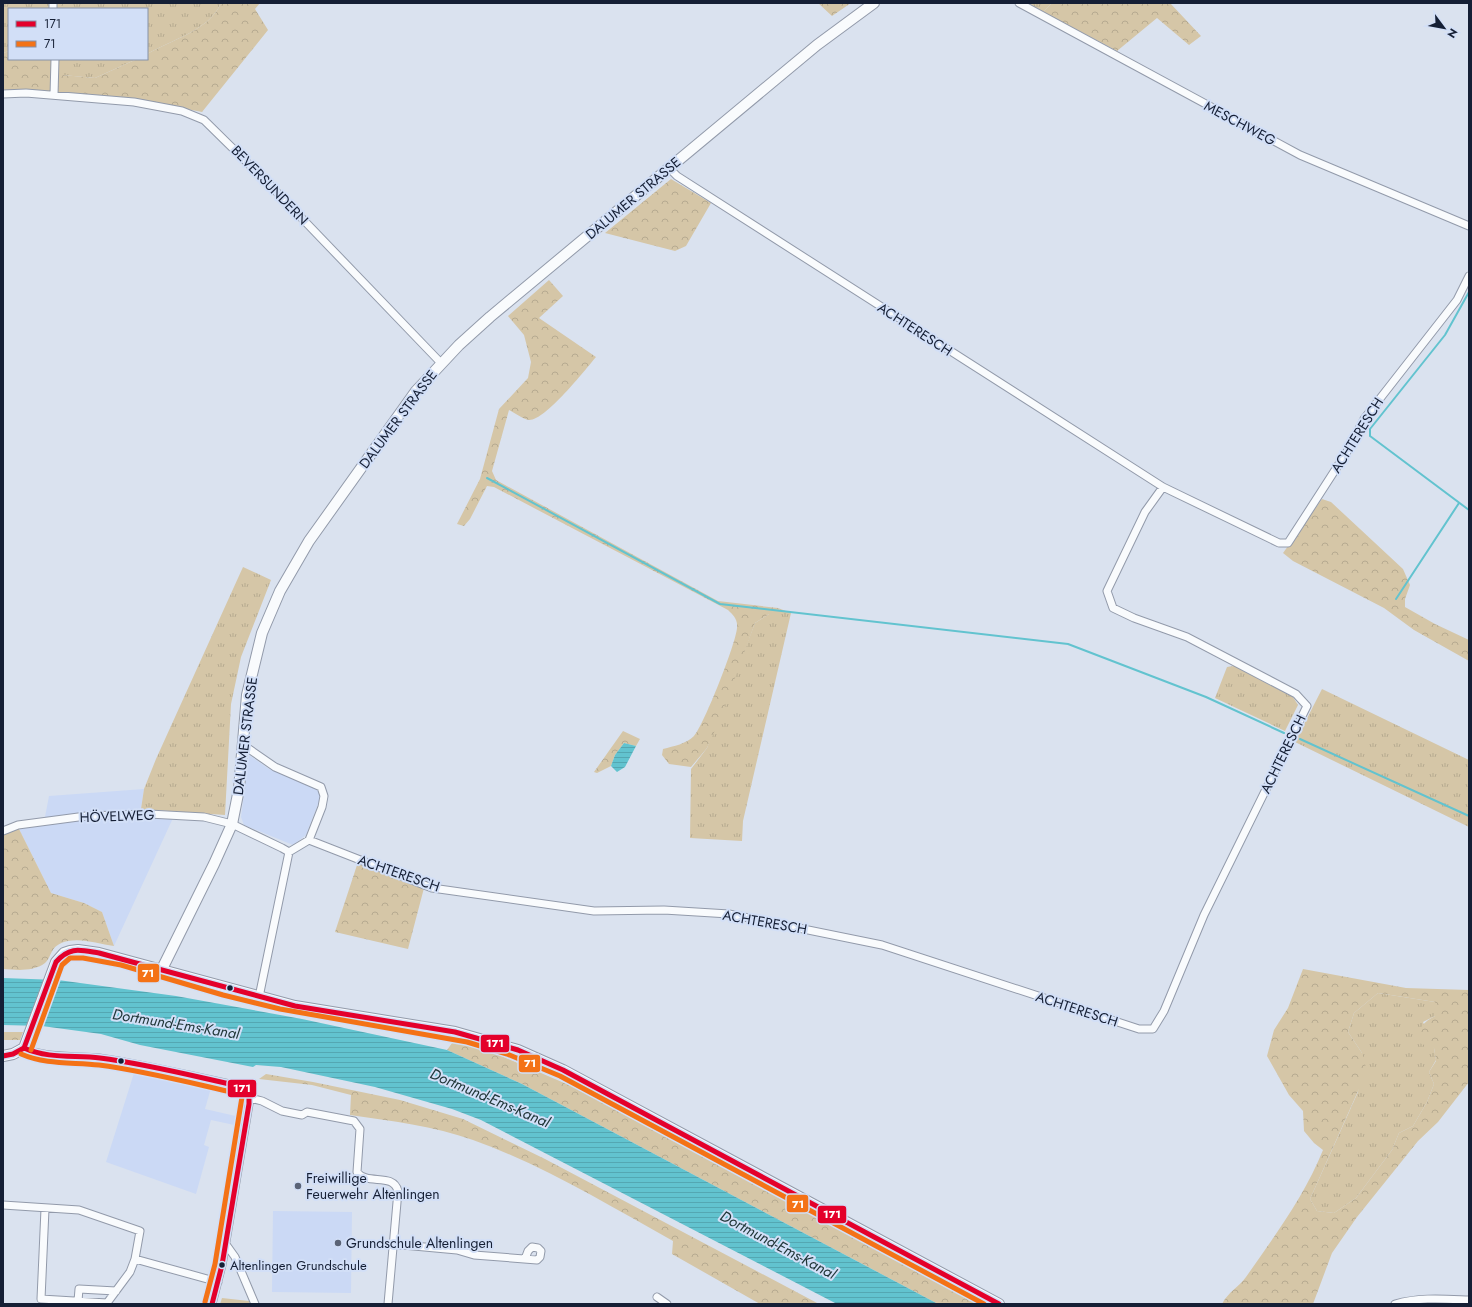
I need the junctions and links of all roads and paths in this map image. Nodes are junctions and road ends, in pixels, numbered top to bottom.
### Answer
1 (874, 3) edge
2 (1019, 3) edge
3 (55, 60) edge
4 (3, 94) edge
5 (54, 95) junction
6 (669, 168) junction
7 (1469, 226) edge
8 (1469, 276) edge
9 (441, 363) junction
10 (1163, 487) junction
11 (242, 746) junction
12 (232, 824) junction
13 (3, 831) edge
14 (309, 840) junction
15 (289, 852) junction
16 (162, 969) junction
17 (259, 997) junction
18 (24, 1048) junction
19 (3, 1056) edge
20 (250, 1098) junction
21 (3, 1205) edge
22 (45, 1209) junction
23 (225, 1243) junction
24 (392, 1244) junction
25 (135, 1259) junction
26 (525, 1259) dead end
27 (218, 1282) junction
28 (116, 1291) junction
29 (657, 1297) dead end
30 (1469, 1300) edge
31 (78, 1301) junction
32 (212, 1304) edge
33 (255, 1304) edge
34 (388, 1304) edge
35 (667, 1304) edge
36 (998, 1304) edge
37 (1396, 1304) edge

1 - 6 main road, DALUMER STRASSE
2 - 7 street, MESCHWEG
3 - 5 street
4 - 5 street, BEVERSUNDERN
5 - 9 street, BEVERSUNDERN
6 - 9 main road, DALUMER STRASSE
6 - 10 street, ACHTERESCH
8 - 10 street, ACHTERESCH
9 - 11 main road, DALUMER STRASSE
10 - 14 street, ACHTERESCH
11 - 12 main road, DALUMER STRASSE
11 - 14 street
12 - 13 street, HÖVELWEG
12 - 15 street, HÖVELWEG
12 - 16 main road, DALUMER STRASSE
14 - 15 street
15 - 17 street
16 - 17 main road
16 - 18 main road
17 - 36 main road
18 - 19 main road
18 - 20 street
20 - 23 street
20 - 24 street
21 - 22 street
22 - 25 street
22 - 31 street
23 - 27 street
23 - 33 street
24 - 26 street
24 - 34 street
25 - 27 street
25 - 28 street
27 - 32 street
28 - 31 street
28 - 31 street
29 - 35 street
30 - 37 street

